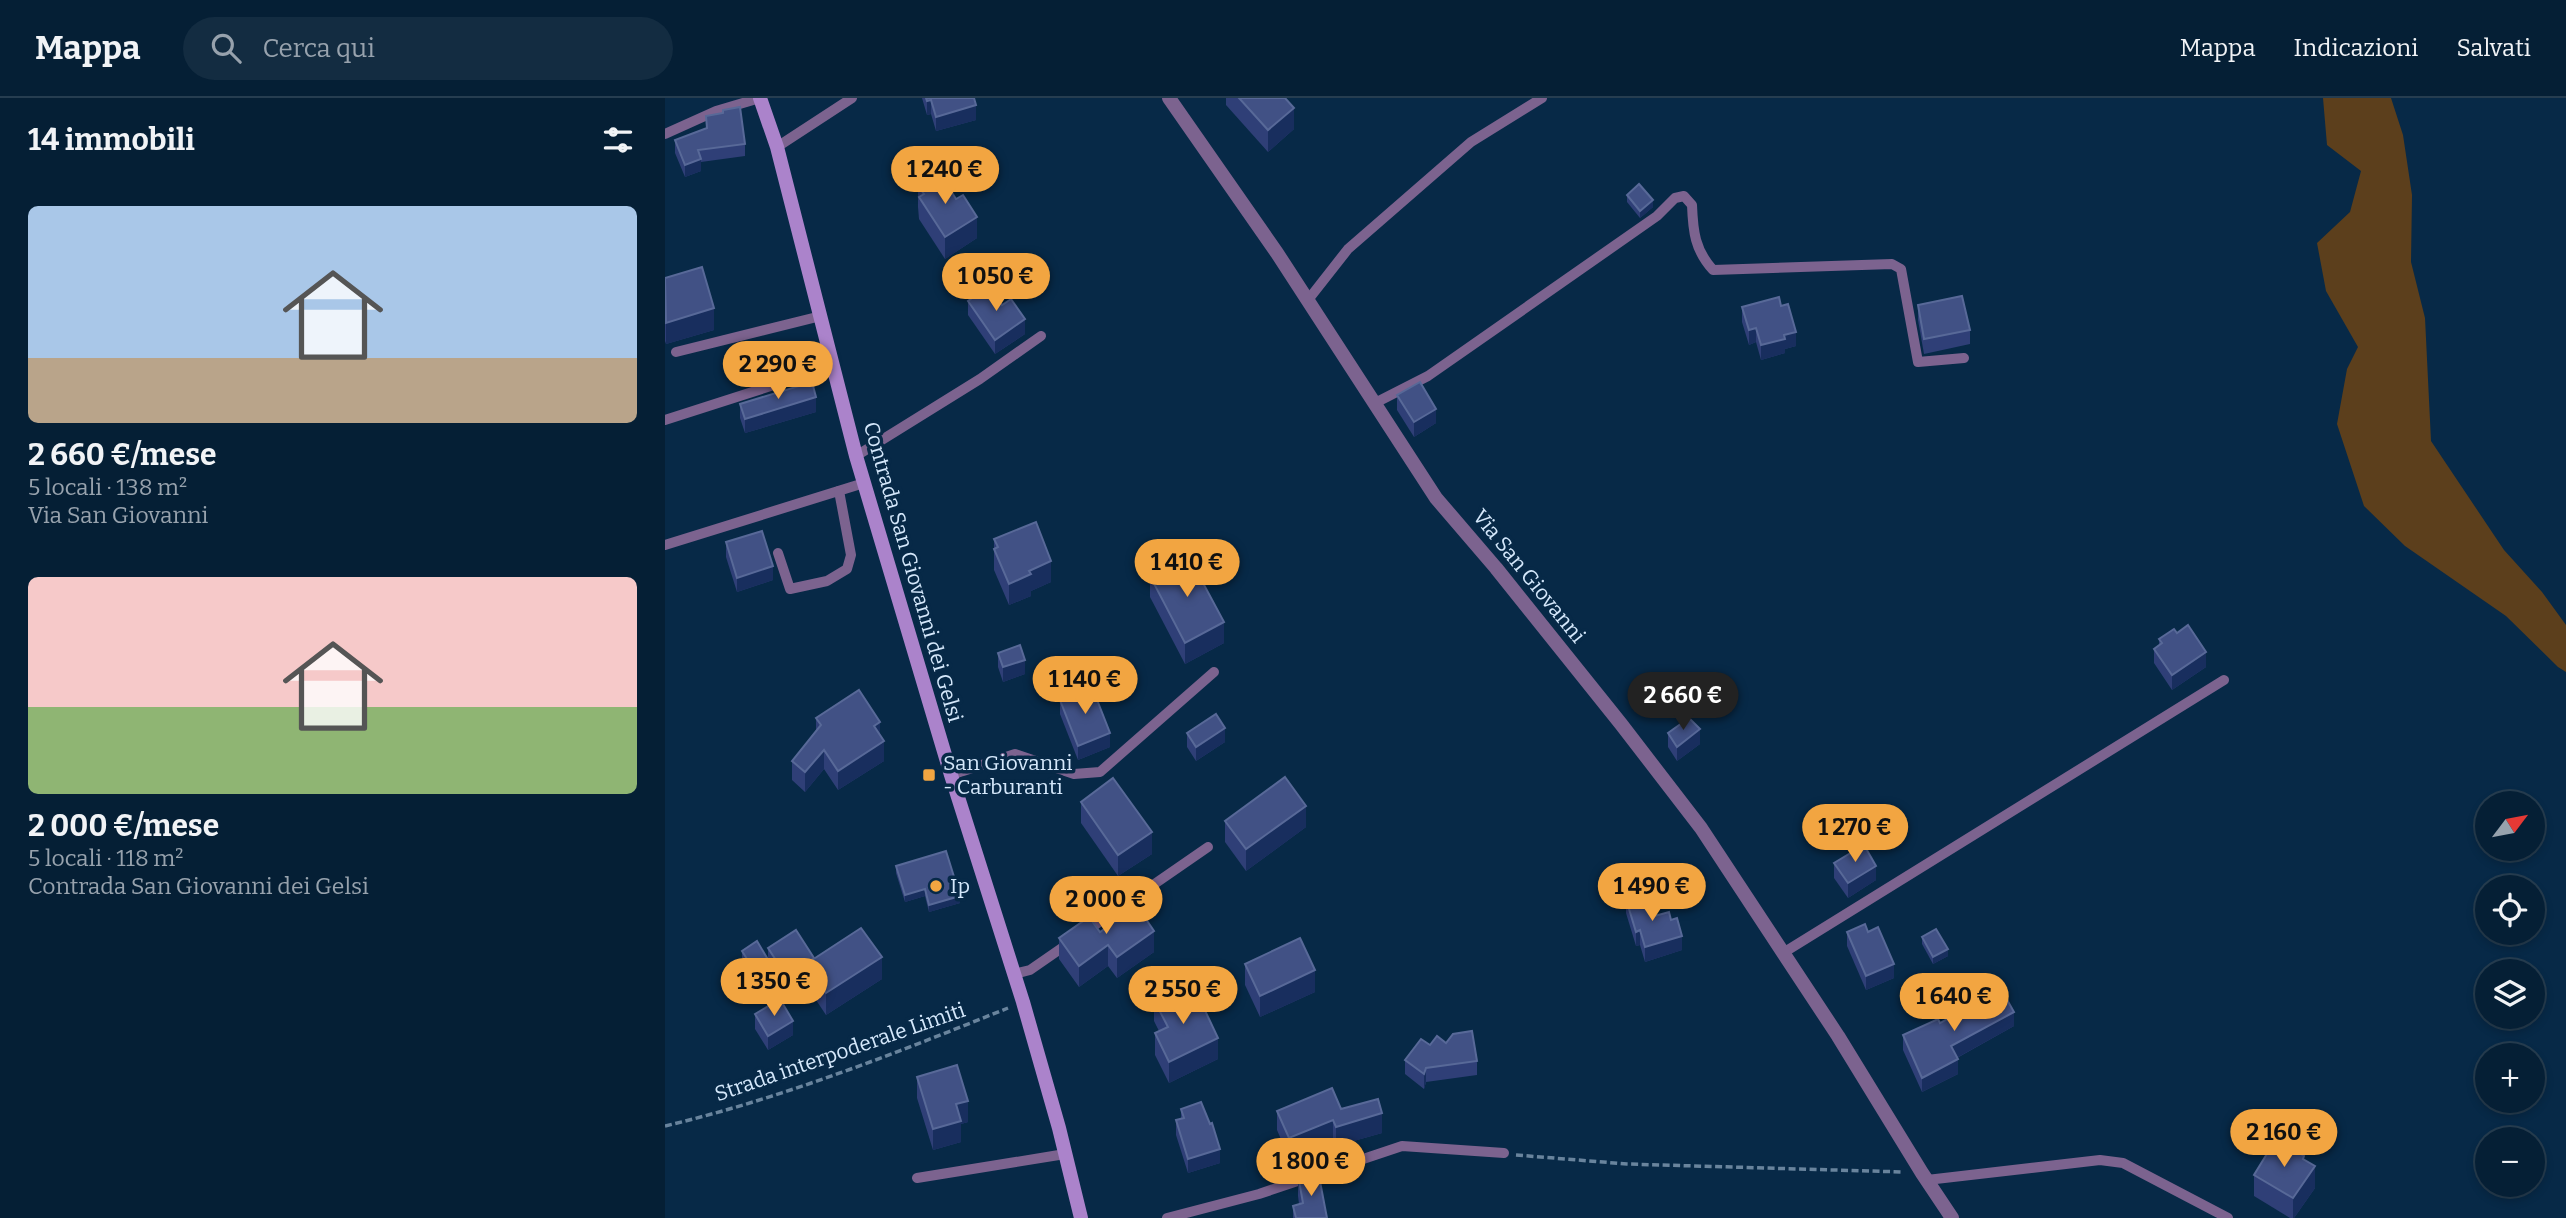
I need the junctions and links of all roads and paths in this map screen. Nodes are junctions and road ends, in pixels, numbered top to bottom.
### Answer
1 (760, 98) edge
2 (852, 98) edge
3 (1169, 98) edge
4 (1542, 98) edge
5 (665, 134) edge
6 (777, 147) junction
7 (1308, 300) junction
8 (821, 316) junction
9 (1041, 336) dead end
10 (676, 352) dead end
11 (1963, 358) dead end
12 (833, 366) junction
13 (1375, 403) junction
14 (665, 420) edge
15 (856, 456) junction
16 (864, 483) junction
17 (839, 491) junction
18 (665, 545) edge
19 (778, 553) dead end
20 (1214, 672) dead end
21 (2224, 680) dead end
22 (951, 775) junction
23 (1208, 847) dead end
24 (1783, 953) junction
25 (1014, 974) junction
26 (1023, 1002) junction
27 (665, 1126) edge
28 (1504, 1153) joint
29 (1065, 1154) junction
30 (1924, 1177) junction
31 (917, 1178) dead end
32 (1081, 1218) edge
33 (1167, 1218) edge
34 (1952, 1218) edge
35 (2228, 1218) edge

1 - 5 lane
1 - 6 main road, Contrada San Giovanni dei Gelsi
2 - 6 lane
3 - 7 street, Via San Giovanni
4 - 7 lane
6 - 8 main road, Contrada San Giovanni dei Gelsi
7 - 13 street, Via San Giovanni
8 - 10 lane
8 - 12 main road, Contrada San Giovanni dei Gelsi
9 - 15 lane
11 - 13 lane
12 - 14 lane
12 - 15 main road, Contrada San Giovanni dei Gelsi
13 - 24 street, Via San Giovanni
15 - 16 main road, Contrada San Giovanni dei Gelsi
16 - 17 lane
16 - 22 main road, Contrada San Giovanni dei Gelsi
17 - 18 lane
17 - 19 lane
20 - 22 lane
21 - 24 lane
22 - 25 main road, Contrada San Giovanni dei Gelsi
23 - 25 lane
24 - 30 street, Via San Giovanni
25 - 26 main road, Contrada San Giovanni dei Gelsi
26 - 27 path, Strada interpoderale Limiti
26 - 29 main road, Contrada San Giovanni dei Gelsi
28 - 30 path
28 - 33 lane
29 - 31 lane
29 - 32 main road, Contrada San Giovanni dei Gelsi
30 - 34 street, Via San Giovanni
30 - 35 lane

